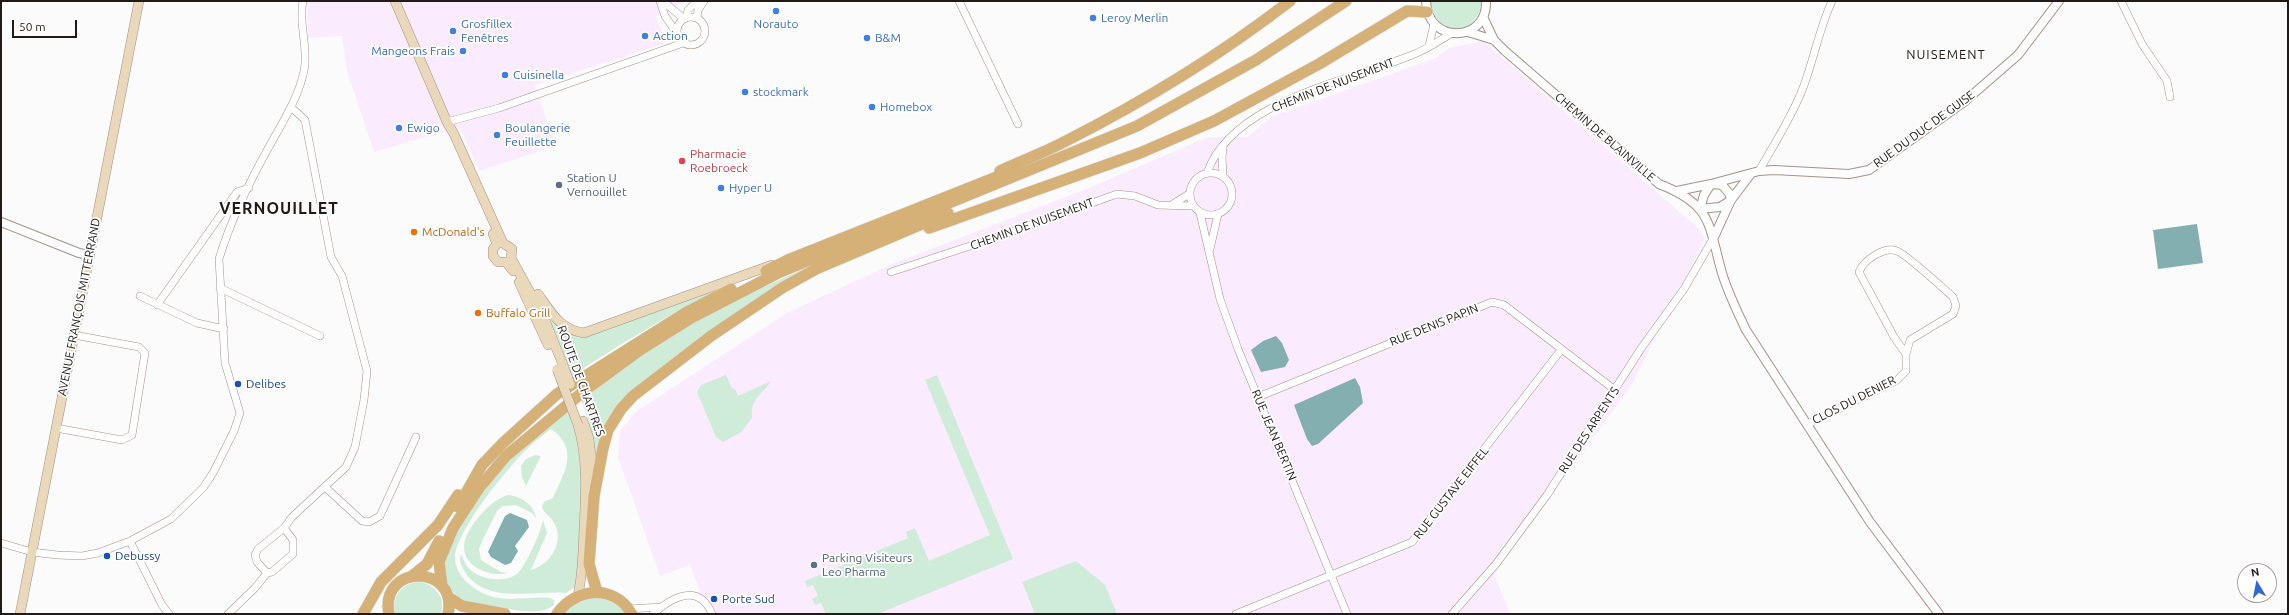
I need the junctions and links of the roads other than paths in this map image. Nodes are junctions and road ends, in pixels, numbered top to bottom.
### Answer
1 (139, 1) edge
2 (303, 1) edge
3 (395, 1) edge
4 (661, 1) edge
5 (697, 1) edge
6 (704, 1) edge
7 (959, 1) edge
8 (1290, 1) edge
9 (1337, 1) edge
10 (1346, 1) edge
11 (1486, 1) edge
12 (1832, 1) edge
13 (2060, 1) edge
14 (2121, 1) edge
15 (1426, 6) edge
16 (1483, 17) junction
17 (685, 18) junction
18 (697, 18) junction
19 (1434, 24) junction
20 (1468, 32) junction
21 (1452, 33) junction
22 (677, 35) junction
23 (1494, 40) junction
24 (684, 43) junction
25 (671, 46) junction
26 (1429, 46) junction
27 (1256, 60) junction
28 (2170, 97) dead end
29 (292, 108) junction
30 (447, 122) junction
31 (1018, 124) dead end
32 (1224, 146) junction
33 (1759, 171) junction
34 (1207, 173) junction
35 (1750, 174) junction
36 (1223, 176) junction
37 (1711, 184) junction
38 (969, 187) junction
39 (249, 188) junction
40 (1676, 191) junction
41 (1189, 194) junction
42 (1731, 200) junction
43 (1173, 204) junction
44 (1193, 206) junction
45 (1700, 209) junction
46 (1200, 213) junction
47 (1218, 214) junction
48 (1, 222) edge
49 (1714, 237) junction
50 (500, 243) junction
51 (1210, 253) junction
52 (90, 255) junction
53 (790, 259) junction
54 (509, 260) junction
55 (891, 272) dead end
56 (526, 282) junction
57 (220, 288) junction
58 (140, 296) dead end
59 (764, 300) junction
60 (157, 305) junction
61 (224, 329) junction
62 (74, 335) junction
63 (320, 336) dead end
64 (1561, 350) junction
65 (1906, 354) junction
66 (560, 367) junction
67 (1615, 390) junction
68 (1258, 397) junction
69 (581, 423) junction
70 (1808, 424) junction
71 (56, 428) junction
72 (416, 437) dead end
73 (482, 465) junction
74 (325, 487) junction
75 (594, 496) junction
76 (284, 528) junction
77 (130, 541) junction
78 (1, 543) edge
79 (32, 552) junction
80 (267, 573) junction
81 (412, 576) junction
82 (1331, 576) junction
83 (442, 586) junction
84 (597, 592) junction
85 (578, 595) junction
86 (448, 598) junction
87 (661, 607) junction
88 (631, 611) edge
89 (388, 613) edge
90 (557, 613) edge
91 (20, 614) edge
92 (169, 614) edge
93 (228, 614) edge
94 (363, 614) edge
95 (448, 614) edge
96 (505, 614) edge
97 (653, 614) edge
98 (712, 614) edge
99 (1236, 614) edge
100 (1347, 614) edge
101 (1452, 614) edge
102 (1939, 614) edge

1 - 52 main road, AVENUE FRANÇOIS MITTERRAND
2 - 29 street
3 - 30 main road, ROUTE DE CHARTRES
4 - 17 street
4 - 22 street
5 - 17 street
6 - 18 street
7 - 31 street
8 - 38 main road
9 - 38 main road
10 - 27 main road
11 - 16 street
12 - 33 street
13 - 33 street, RUE DU DUC DE GUISE
14 - 28 street
15 - 19 street
15 - 59 main road
16 - 20 street
16 - 23 street, CHEMIN DE BLAINVILLE
17 - 18 street
17 - 22 street
18 - 24 street
19 - 21 street
19 - 26 street
20 - 21 street
20 - 23 street, CHEMIN DE BLAINVILLE
21 - 26 street, CHEMIN DE NUISEMENT
22 - 24 street
22 - 25 street
23 - 40 street, CHEMIN DE BLAINVILLE
24 - 25 street
25 - 30 street
26 - 32 street, CHEMIN DE NUISEMENT
27 - 59 main road
27 - 83 main road
29 - 39 street
29 - 74 street
30 - 50 main road, ROUTE DE CHARTRES
32 - 34 street, CHEMIN DE NUISEMENT
32 - 36 street
33 - 35 street, RUE DU DUC DE GUISE
34 - 36 street
34 - 41 street
35 - 37 street, RUE DU DUC DE GUISE
35 - 42 street
36 - 47 street
37 - 40 street, RUE DU DUC DE GUISE
37 - 42 street
37 - 45 street
38 - 53 main road
39 - 57 street
39 - 60 street
40 - 45 street, CHEMIN DE BLAINVILLE
41 - 43 street
41 - 44 street
42 - 45 street
42 - 49 street
43 - 44 street, CHEMIN DE NUISEMENT
43 - 55 street, CHEMIN DE NUISEMENT
44 - 46 street
45 - 49 street, CHEMIN DE BLAINVILLE
46 - 47 street
46 - 51 street, RUE JEAN BERTIN
47 - 51 street, RUE JEAN BERTIN
48 - 52 street
49 - 67 street, RUE DES ARPENTS
49 - 70 street, CHEMIN DE BLAINVILLE
50 - 54 main road, ROUTE DE CHARTRES
50 - 54 main road, ROUTE DE CHARTRES
51 - 68 street, RUE JEAN BERTIN
52 - 62 main road, AVENUE FRANÇOIS MITTERRAND
53 - 56 main road
53 - 73 main road
54 - 56 main road, ROUTE DE CHARTRES
54 - 66 main road, ROUTE DE CHARTRES
56 - 66 main road, ROUTE DE CHARTRES
57 - 61 street
57 - 63 street
58 - 60 street
59 - 75 main road
60 - 61 street
61 - 77 street
62 - 71 main road, AVENUE FRANÇOIS MITTERRAND
62 - 71 street
64 - 67 street, RUE DENIS PAPIN
64 - 68 street, RUE DENIS PAPIN
64 - 82 street, RUE GUSTAVE EIFFEL
65 - 65 street, CLOS DU DENIER
65 - 70 street, CLOS DU DENIER
66 - 69 main road, ROUTE DE CHARTRES, bridge
67 - 101 street, RUE DES ARPENTS
68 - 82 street, RUE JEAN BERTIN
69 - 75 main road, ROUTE DE CHARTRES
69 - 85 main road, ROUTE DE CHARTRES
70 - 102 street, CHEMIN DE BLAINVILLE
71 - 79 main road, AVENUE FRANÇOIS MITTERRAND
72 - 74 street
73 - 81 main road
73 - 94 main road
74 - 76 street
75 - 84 main road, ROUTE DE CHARTRES
76 - 80 street
76 - 80 street
77 - 79 street
77 - 92 street
78 - 79 street
79 - 91 main road, AVENUE FRANÇOIS MITTERRAND
80 - 93 street
81 - 83 main road
81 - 89 main road
82 - 99 street, RUE GUSTAVE EIFFEL
82 - 100 street, RUE JEAN BERTIN
83 - 86 main road
84 - 85 main road
84 - 88 main road
85 - 90 main road
86 - 95 main road
86 - 96 main road
87 - 88 street
87 - 97 street
87 - 98 street

